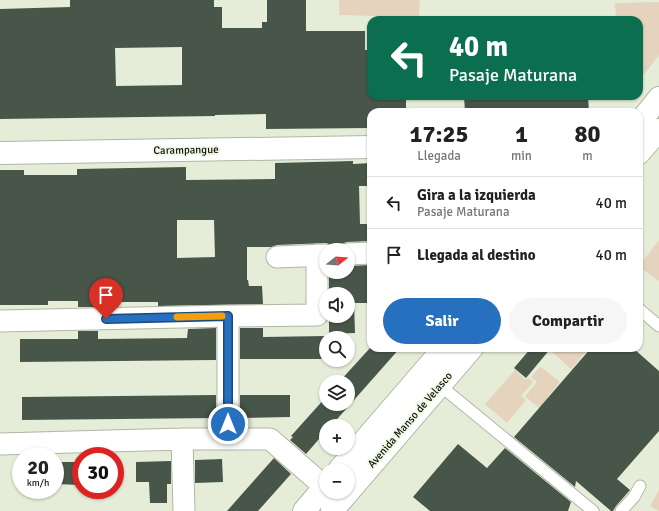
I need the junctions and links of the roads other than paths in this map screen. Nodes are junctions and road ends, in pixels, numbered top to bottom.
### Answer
1 (659, 98) edge
2 (643, 118) edge
3 (367, 147) edge
4 (0, 153) edge
5 (367, 253) edge
6 (355, 254) edge
7 (319, 255) edge
8 (277, 257) dead end
9 (319, 279) edge
10 (643, 312) edge
11 (228, 316) junction
12 (0, 322) edge
13 (659, 326) edge
14 (442, 352) edge
15 (467, 352) edge
16 (432, 378) junction
17 (182, 439) junction
18 (228, 439) junction
19 (0, 444) edge
20 (346, 463) edge
21 (355, 466) edge
22 (319, 484) edge
23 (640, 486) dead end
24 (322, 499) edge
25 (184, 511) edge
26 (304, 511) edge
27 (593, 511) edge
28 (621, 511) edge

1 - 2 main road
3 - 4 main road, Carampangue
5 - 6 street
7 - 8 street
9 - 11 street
10 - 13 lane
11 - 12 street
11 - 18 street
14 - 16 main road, Avenida Manso de Velasco
15 - 16 main road, Avenida Manso de Velasco
16 - 20 main road, Avenida Manso de Velasco
16 - 21 main road, Avenida Manso de Velasco
16 - 27 lane
17 - 18 street
17 - 19 street
17 - 25 street
18 - 22 street
23 - 28 lane
24 - 26 main road, Avenida Manso de Velasco

